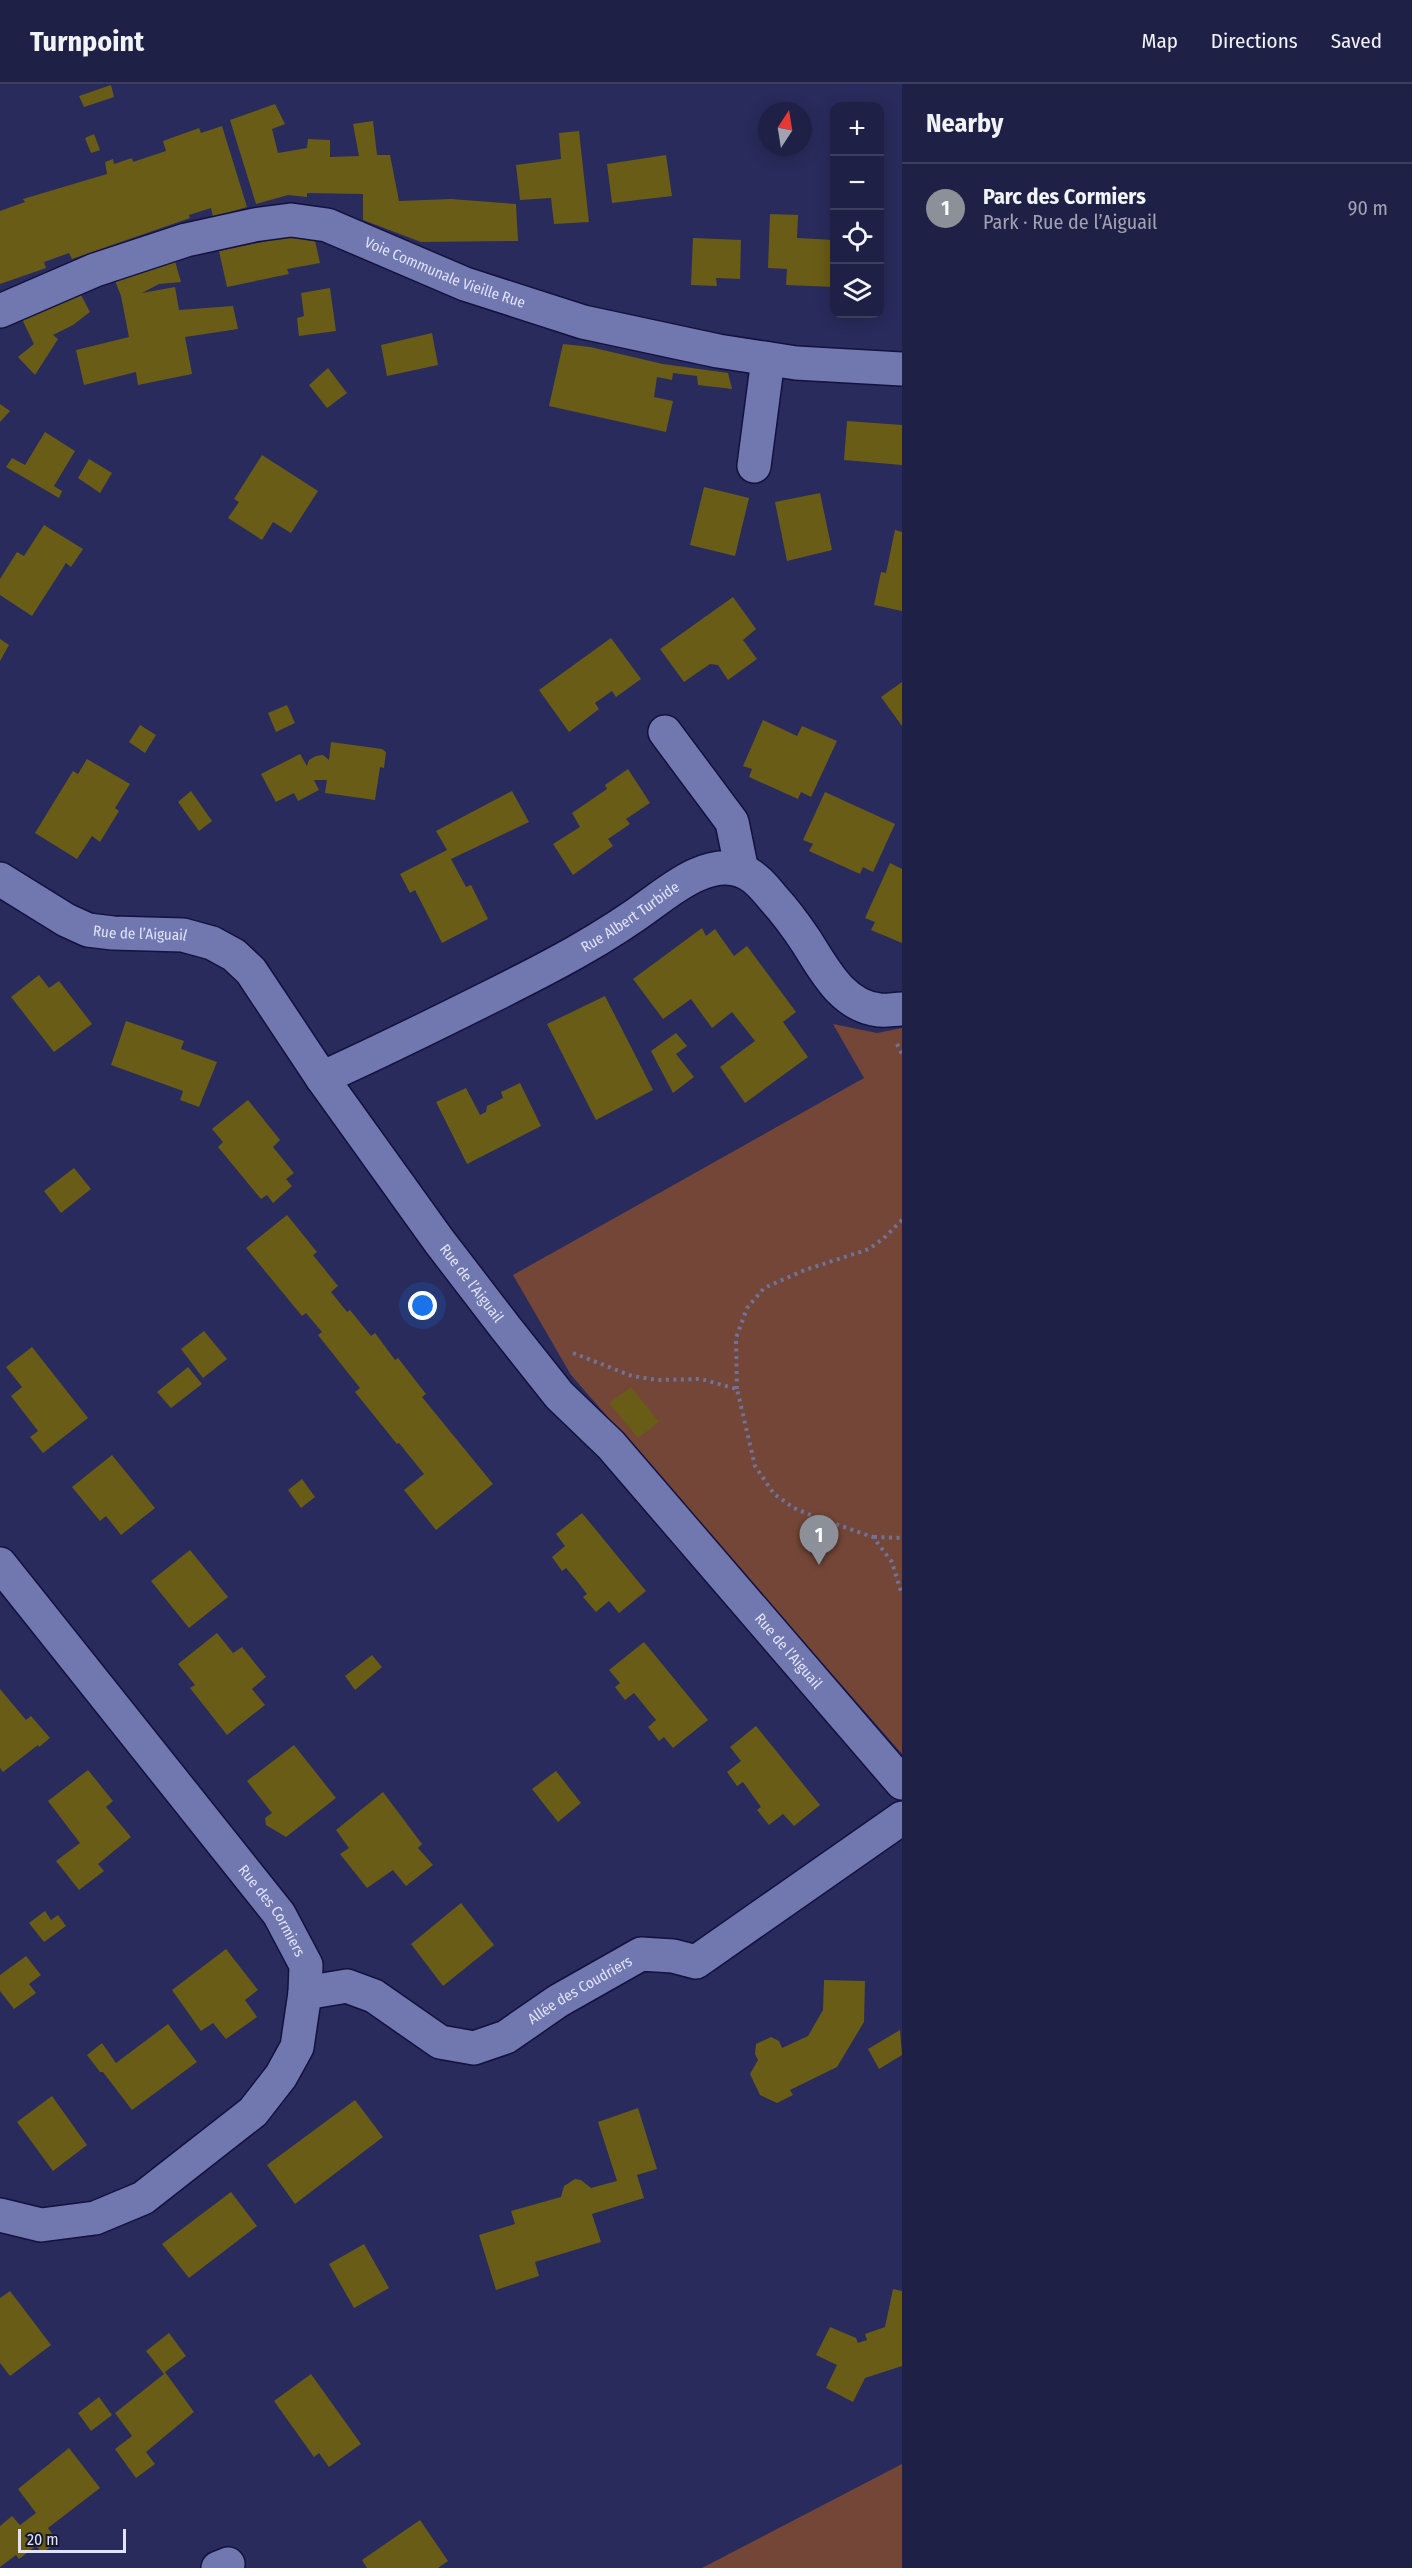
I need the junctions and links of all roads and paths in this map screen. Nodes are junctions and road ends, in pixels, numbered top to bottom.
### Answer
1 (0, 311) edge
2 (768, 359) junction
3 (902, 369) edge
4 (754, 466) dead end
5 (665, 732) dead end
6 (742, 871) junction
7 (0, 879) edge
8 (902, 1009) edge
9 (322, 1078) junction
10 (902, 1220) edge
11 (568, 1352) dead end
12 (737, 1389) junction
13 (873, 1537) junction
14 (902, 1538) edge
15 (0, 1564) edge
16 (902, 1595) edge
17 (902, 1783) edge
18 (902, 1818) edge
19 (305, 1993) junction
20 (0, 2215) edge

1 - 2 street, Voie Communale Vieille Rue
2 - 3 street, Voie Communale Vieille Rue
2 - 4 street
5 - 6 street
6 - 8 street
6 - 9 street, Rue Albert Turbide
7 - 9 street, Rue de l’Aiguail
9 - 17 street, Rue de l’Aiguail
10 - 12 path
11 - 12 path
12 - 13 path
13 - 14 path
13 - 16 path
15 - 19 street, Rue des Cormiers
18 - 19 street, Allée des Coudriers
19 - 20 street, Rue des Cormiers

